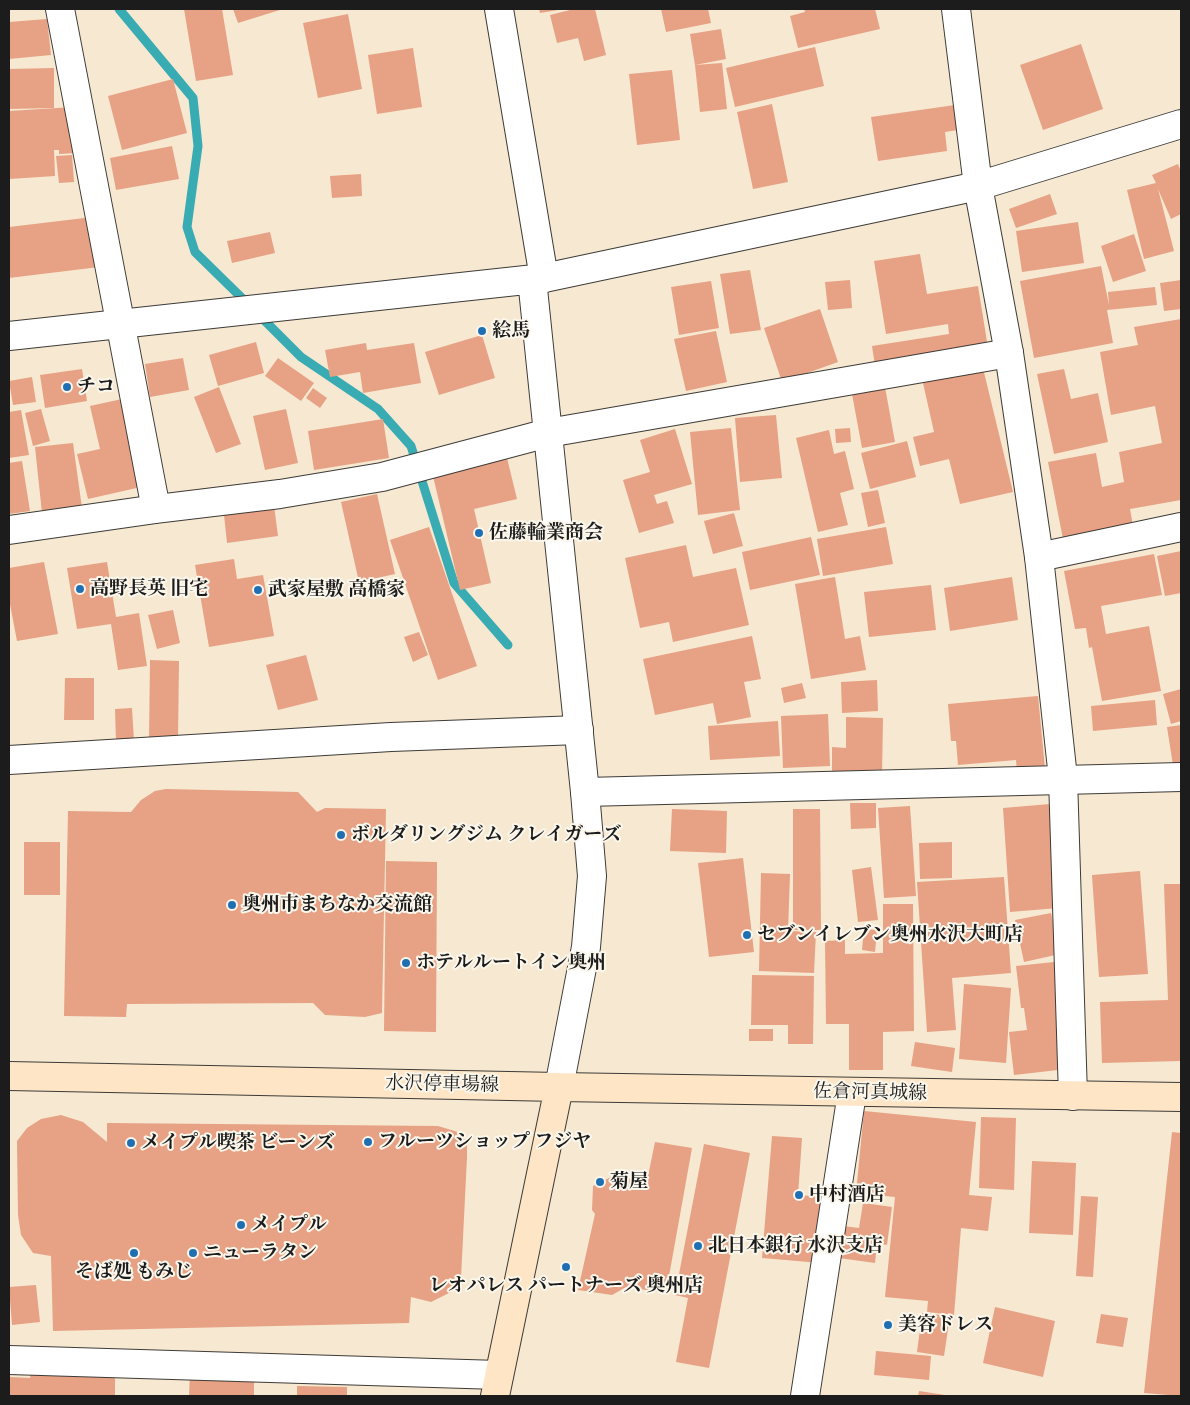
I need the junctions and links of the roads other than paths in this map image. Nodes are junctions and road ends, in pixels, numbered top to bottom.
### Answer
1 (60, 9) edge
2 (499, 9) edge
3 (956, 9) edge
4 (1181, 124) edge
5 (978, 186) junction
6 (538, 279) junction
7 (119, 323) junction
8 (9, 336) edge
9 (1009, 353) junction
10 (548, 432) junction
11 (156, 509) junction
12 (1181, 527) edge
13 (9, 530) edge
14 (1039, 557) junction
15 (579, 730) junction
16 (9, 760) edge
17 (1181, 777) edge
18 (1063, 778) junction
19 (586, 792) junction
20 (9, 1076) edge
21 (559, 1087) junction
22 (852, 1093) junction
23 (1073, 1096) junction
24 (1181, 1097) edge
25 (9, 1360) edge
26 (497, 1386) edge
27 (805, 1396) edge

1 - 7 street
2 - 6 street
3 - 5 street
4 - 5 street
5 - 6 street
5 - 9 street
6 - 7 street
6 - 10 street
7 - 8 street
7 - 11 street
9 - 10 street
9 - 14 street
10 - 11 street
10 - 15 street
11 - 13 street
12 - 14 street
14 - 18 street
15 - 16 street
15 - 19 street
17 - 18 street
18 - 19 street
18 - 23 street
19 - 21 street
20 - 21 main road, 水沢停車場線
21 - 22 main road, 佐倉河真城線
21 - 26 main road
22 - 23 main road, 佐倉河真城線
22 - 27 street
23 - 24 main road, 佐倉河真城線
25 - 26 street

